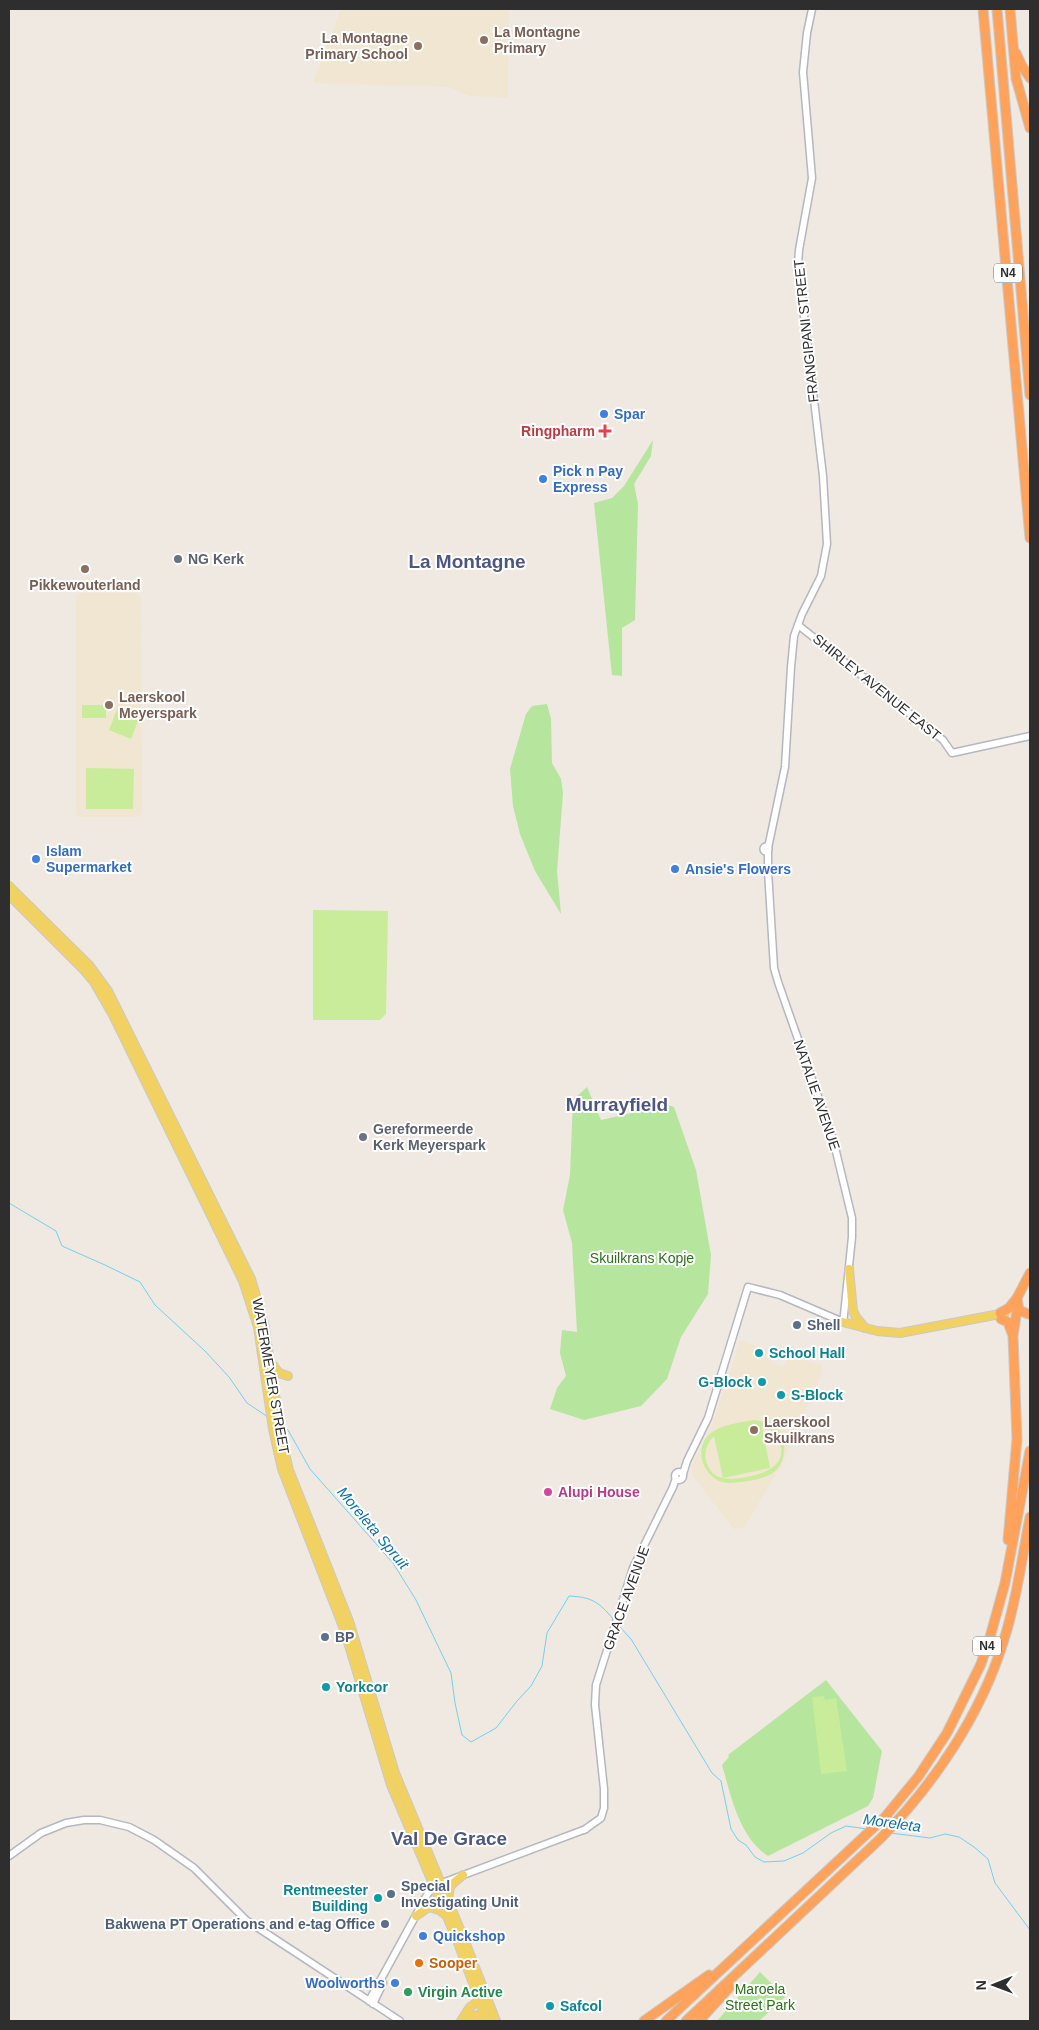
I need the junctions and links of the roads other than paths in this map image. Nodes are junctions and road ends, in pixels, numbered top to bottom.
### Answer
1 (808, 9) edge
2 (812, 9) edge
3 (983, 9) edge
4 (996, 9) edge
5 (1010, 9) edge
6 (807, 33) junction
7 (1012, 40) junction
8 (1030, 78) edge
9 (1030, 128) edge
10 (1030, 395) edge
11 (1030, 538) edge
12 (798, 625) junction
13 (1028, 737) edge
14 (9, 886) edge
15 (9, 895) edge
16 (849, 1269) junction
17 (1030, 1273) edge
18 (1017, 1298) junction
19 (1023, 1312) edge
20 (1000, 1316) junction
21 (843, 1322) junction
22 (865, 1328) junction
23 (1013, 1336) junction
24 (270, 1358) junction
25 (274, 1389) junction
26 (1030, 1451) edge
27 (1030, 1517) edge
28 (1030, 1546) edge
29 (1005, 1583) junction
30 (1012, 1613) junction
31 (9, 1856) edge
32 (464, 1875) junction
33 (437, 1885) junction
34 (449, 1903) junction
35 (416, 1916) junction
36 (447, 1916) junction
37 (763, 1950) junction
38 (738, 1954) junction
39 (484, 2001) junction
40 (371, 2002) junction
41 (467, 2020) edge
42 (400, 2021) edge
43 (461, 2021) edge
44 (487, 2021) edge
45 (496, 2021) edge
46 (644, 2021) edge
47 (666, 2021) edge
48 (686, 2021) edge
49 (699, 2021) edge

1 - 6 street, FRANGIPANI STREET
2 - 6 street, FRANGIPANI STREET
3 - 11 highway, N4
4 - 10 highway, N4
5 - 7 highway
6 - 12 street, FRANGIPANI STREET
7 - 8 highway
7 - 9 highway
12 - 13 street, SHIRLEY AVENUE EAST
12 - 16 street, NATALIE AVENUE
14 - 24 main road, WATERMEYER STREET
15 - 33 main road, WATERMEYER STREET
16 - 21 street, NATALIE AVENUE
16 - 22 main road
17 - 18 highway
18 - 19 highway
18 - 20 highway
19 - 20 main road
19 - 23 highway
20 - 22 main road
20 - 23 highway
21 - 22 main road
21 - 32 street, GRACE AVENUE
23 - 29 highway
24 - 25 main road, WATERMEYER STREET
24 - 25 main road
25 - 33 main road, WATERMEYER STREET
26 - 29 highway, N4
27 - 30 highway, N4
28 - 30 highway
29 - 38 highway, N4
30 - 37 highway, N4
31 - 40 street
32 - 33 street
32 - 34 main road
33 - 34 main road, WATERMEYER STREET
33 - 35 street
33 - 36 main road, WATERMEYER STREET
34 - 39 main road, WATERMEYER STREET
35 - 36 main road
35 - 40 street
36 - 39 main road, WATERMEYER STREET
37 - 48 highway, N4
37 - 49 highway
38 - 46 highway
38 - 47 highway, N4
39 - 41 main road
39 - 43 main road
39 - 44 main road, WATERMEYER STREET
39 - 45 main road, WATERMEYER STREET
40 - 42 street
41 - 44 main road

